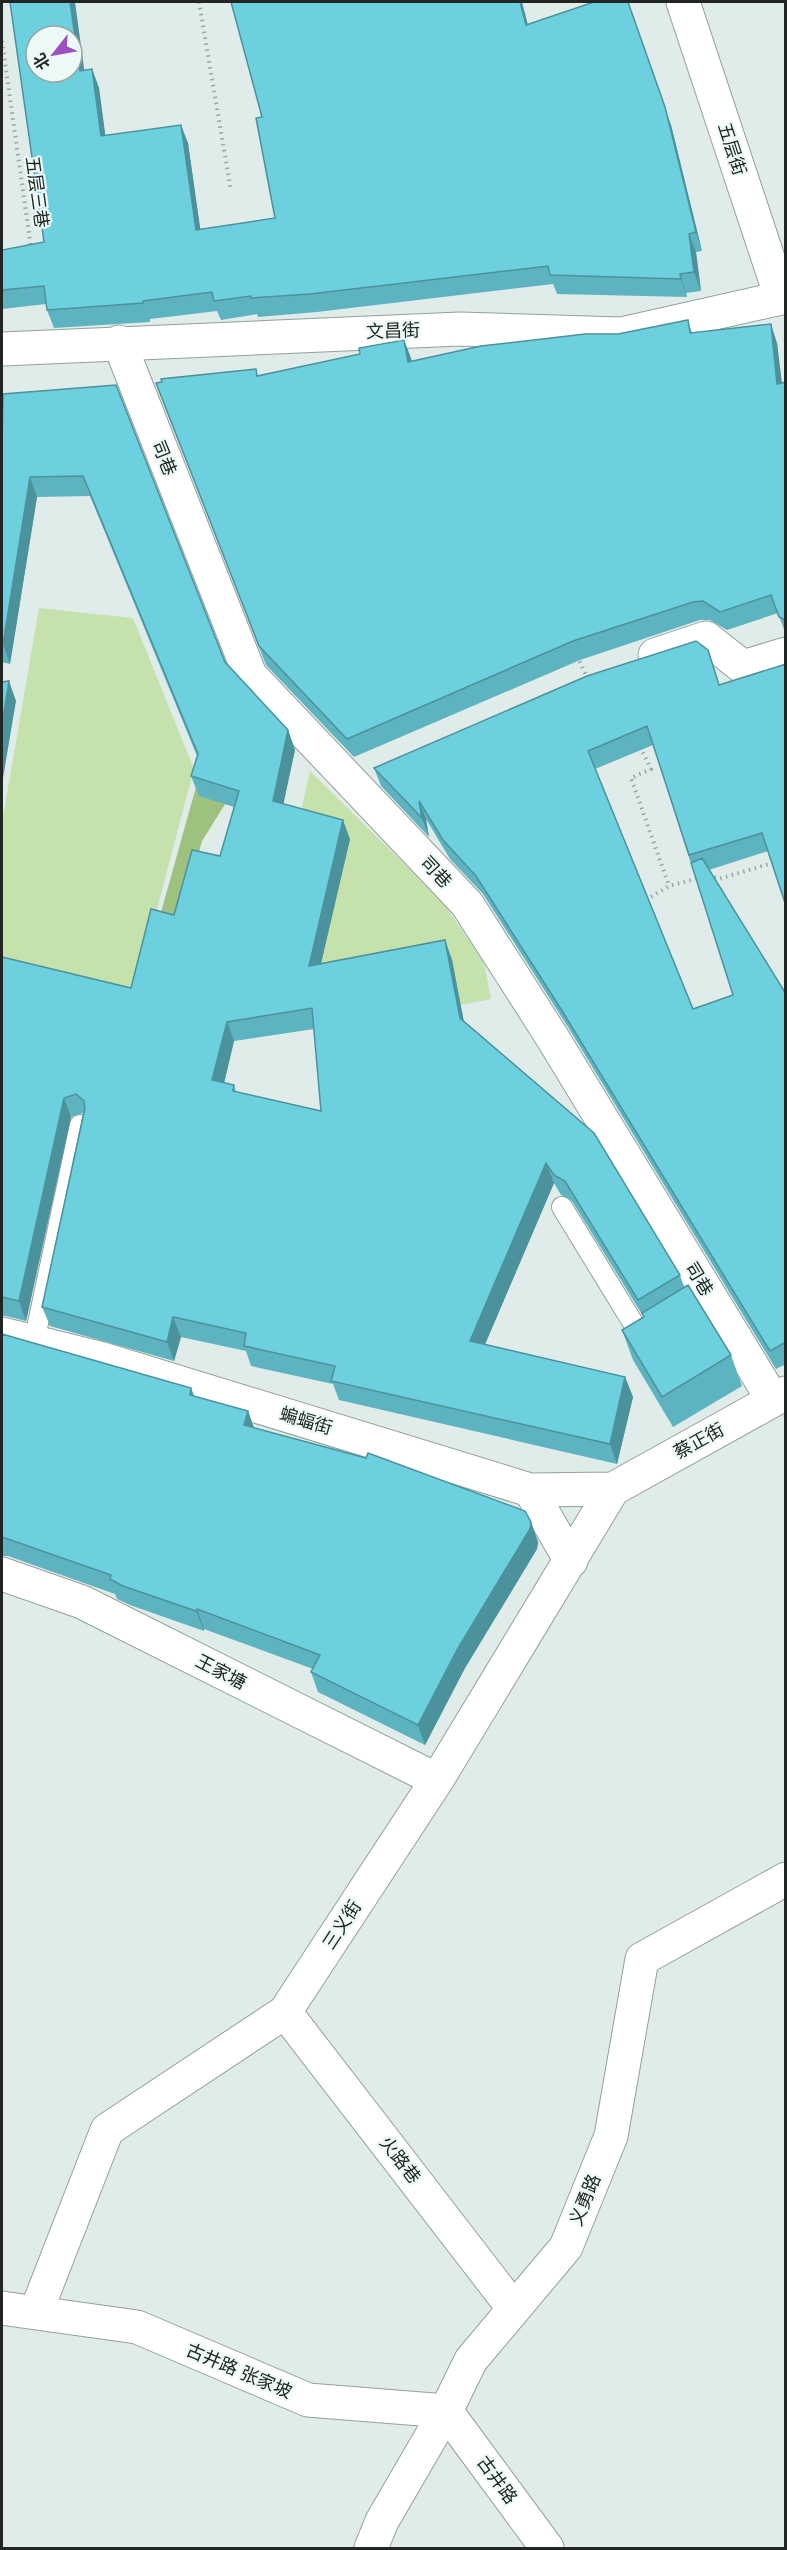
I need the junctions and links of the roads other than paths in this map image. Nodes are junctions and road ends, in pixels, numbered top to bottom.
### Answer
1 (683, 2) edge
2 (784, 297) edge
3 (119, 342) junction
4 (2, 349) edge
5 (786, 654) edge
6 (587, 677) edge
7 (382, 765) edge
8 (350, 778) junction
9 (81, 1125) edge
10 (562, 1207) dead end
11 (670, 1319) edge
12 (2, 1334) edge
13 (34, 1342) junction
14 (779, 1397) edge
15 (613, 1489) junction
16 (530, 1490) junction
17 (571, 1561) junction
18 (2, 1574) edge
19 (437, 1780) junction
20 (786, 1879) edge
21 (285, 2012) junction
22 (2, 2308) edge
23 (514, 2308) junction
24 (36, 2312) junction
25 (446, 2411) junction
26 (371, 2548) edge
27 (547, 2548) edge

1 - 2 street, 五层街
2 - 3 street, 文昌街
3 - 4 street, 文昌街
3 - 8 street, 司巷
5 - 6 street
7 - 8 street
8 - 14 street, 司巷
9 - 13 lane
10 - 11 lane
12 - 13 street, 蝙蝠街
13 - 16 street, 蝙蝠街
14 - 15 street, 蔡正街
15 - 16 street, 蝙蝠街
15 - 17 street, 三义街
16 - 17 street
17 - 19 street, 三义街
18 - 19 street, 王家塘
19 - 21 street, 三义街
20 - 23 street, 义勇路
21 - 23 street, 火路巷
21 - 24 street, 三义街
22 - 24 street, 古井路 张家坡
23 - 25 street, 义勇路
24 - 25 street, 古井路 张家坡
25 - 26 street, 义勇路
25 - 27 street, 古井路

